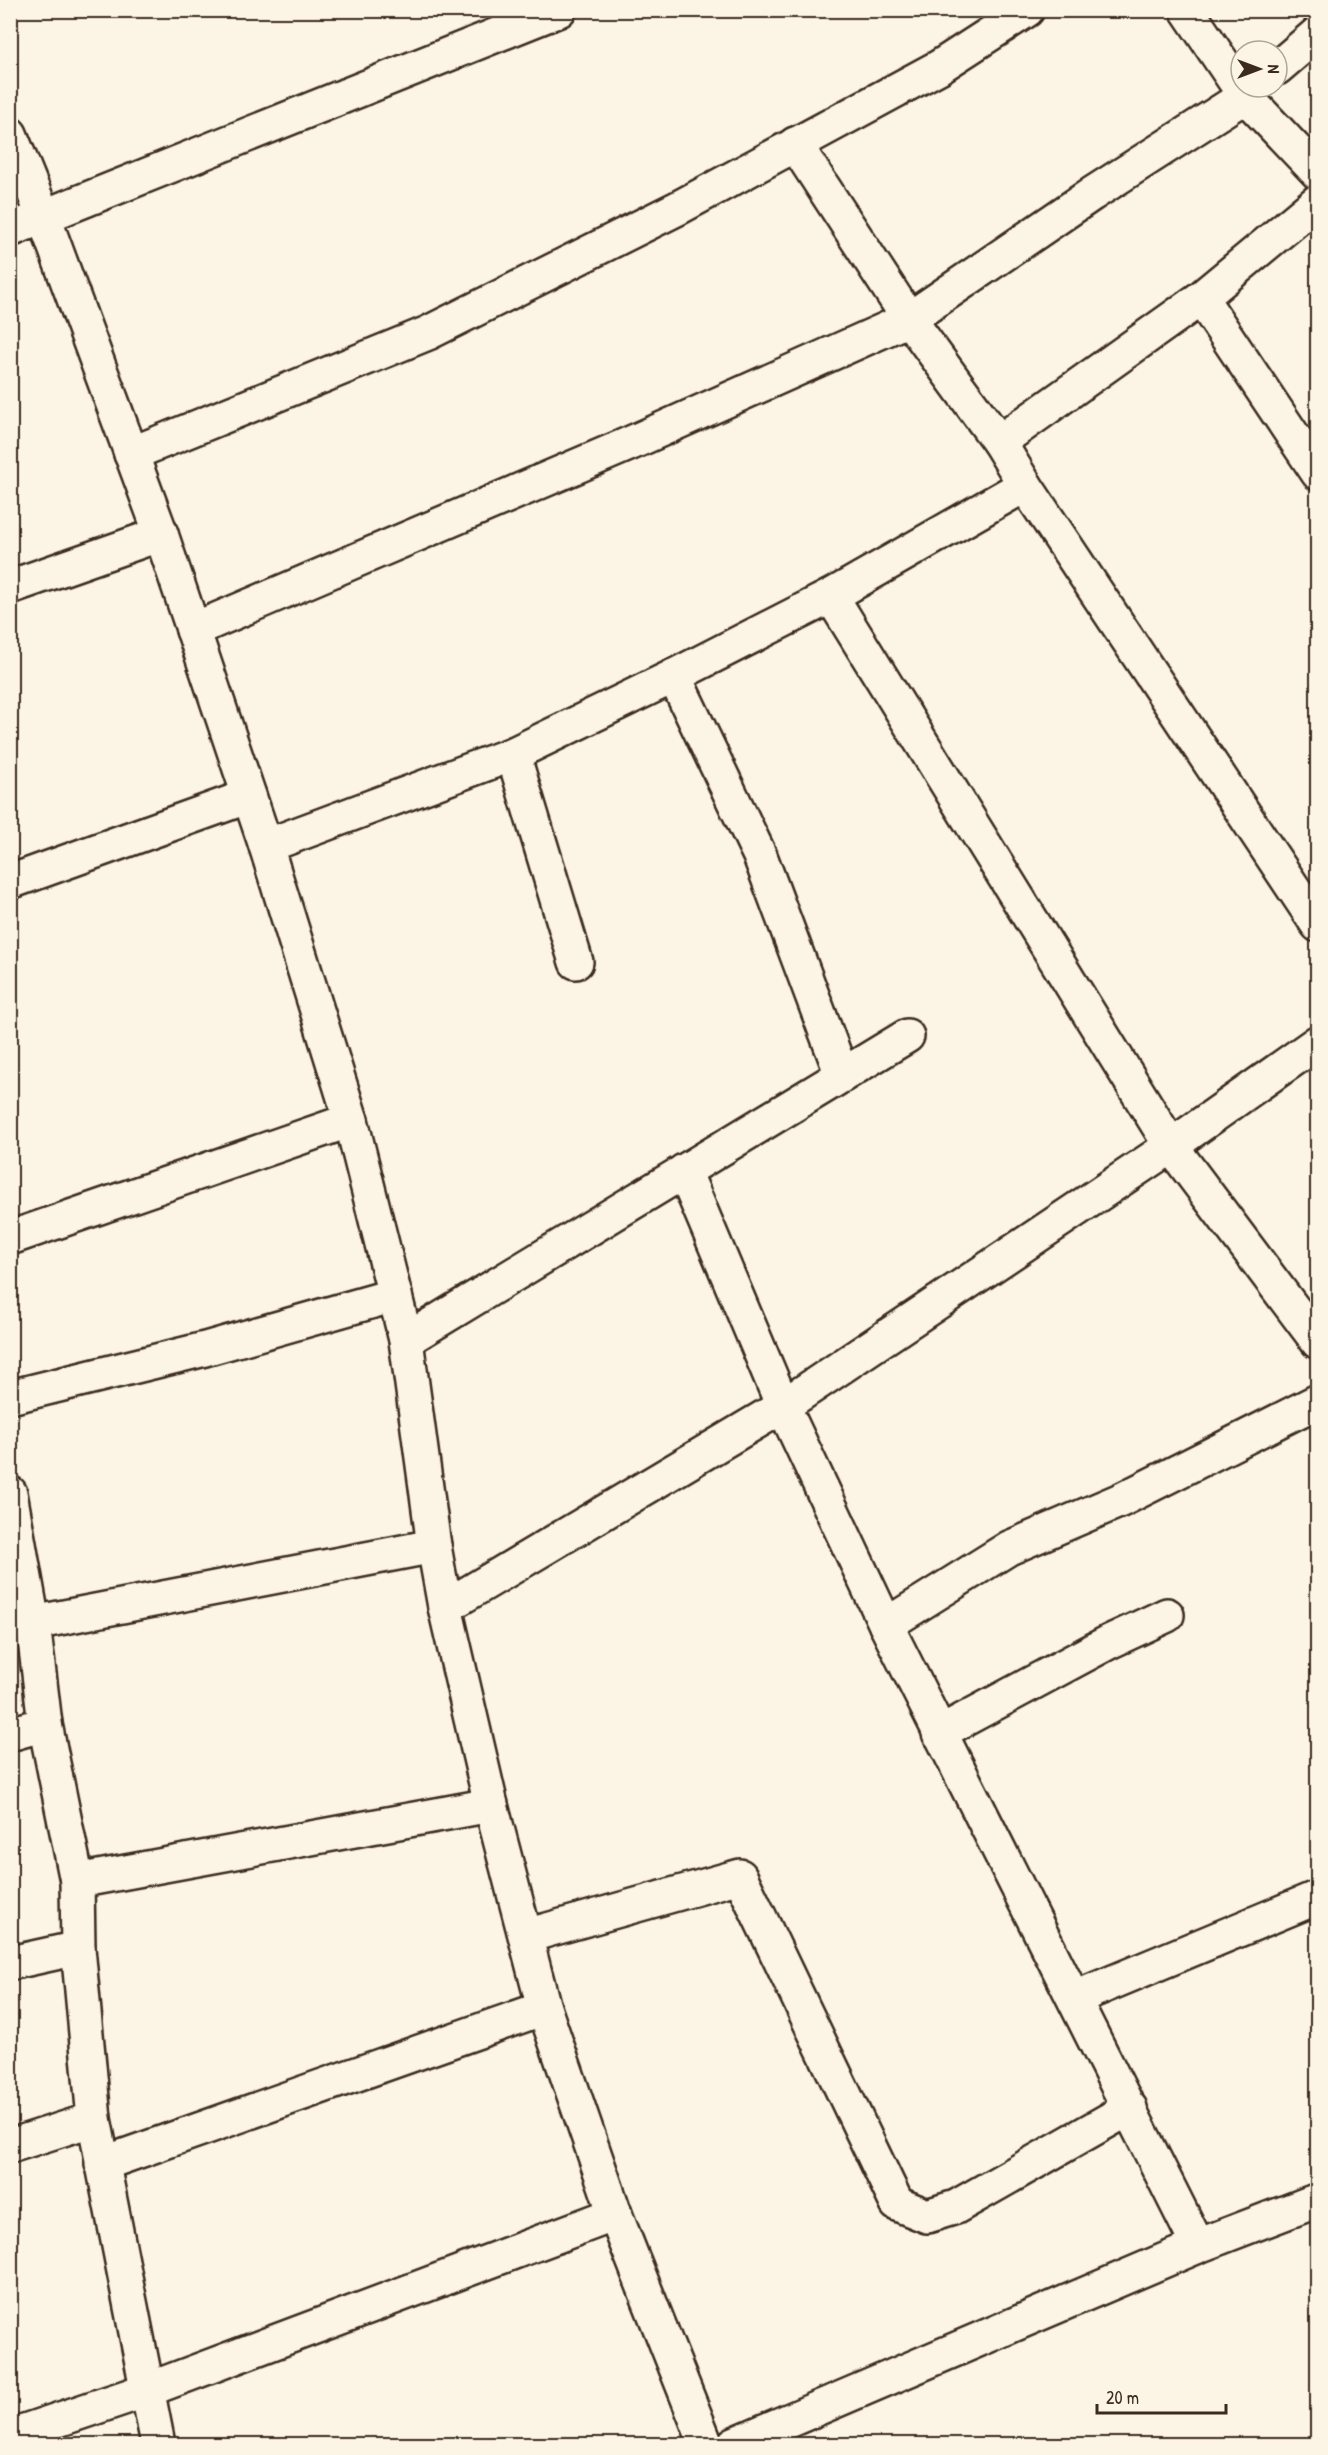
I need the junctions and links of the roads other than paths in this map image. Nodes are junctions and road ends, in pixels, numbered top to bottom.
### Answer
1 (559, 10) edge
2 (1027, 10) edge
3 (1187, 10) edge
4 (1317, 33) edge
5 (1289, 58) edge
6 (1229, 65) edge
7 (1239, 99) edge
8 (1256, 99) edge
9 (10, 134) edge
10 (795, 144) junction
11 (1317, 173) edge
12 (1317, 201) edge
13 (43, 215) junction
14 (10, 230) edge
15 (1202, 298) junction
16 (909, 319) junction
17 (999, 442) junction
18 (131, 454) junction
19 (1317, 473) edge
20 (1025, 484) junction
21 (161, 534) junction
22 (10, 587) edge
23 (831, 596) junction
24 (193, 630) junction
25 (674, 676) junction
26 (513, 754) junction
27 (249, 796) junction
28 (266, 846) junction
29 (10, 882) edge
30 (1317, 926) edge
31 (576, 962) dead end
32 (907, 1036) dead end
33 (1317, 1042) edge
34 (842, 1075) junction
35 (351, 1120) junction
36 (1171, 1146) junction
37 (684, 1171) junction
38 (10, 1238) edge
39 (395, 1295) junction
40 (406, 1340) junction
41 (1317, 1342) edge
42 (10, 1397) edge
43 (1317, 1401) edge
44 (783, 1406) junction
45 (10, 1493) edge
46 (434, 1546) junction
47 (445, 1607) junction
48 (25, 1614) edge
49 (1167, 1615) dead end
50 (886, 1625) junction
51 (45, 1724) junction
52 (939, 1733) junction
53 (10, 1734) edge
54 (491, 1805) junction
55 (76, 1881) junction
56 (1317, 1897) edge
57 (525, 1936) junction
58 (78, 1948) junction
59 (10, 1963) edge
60 (1075, 1998) junction
61 (544, 2008) junction
62 (1130, 2108) junction
63 (94, 2119) junction
64 (10, 2146) edge
65 (102, 2164) junction
66 (1317, 2200) edge
67 (615, 2214) junction
68 (1198, 2246) junction
69 (147, 2390) junction
70 (10, 2436) edge
71 (158, 2445) edge
72 (706, 2445) edge
73 (734, 2445) edge

1 - 13 street
2 - 10 street
3 - 6 street
4 - 5 street
7 - 16 street
8 - 11 street
9 - 13 street
10 - 16 street
10 - 18 street
12 - 15 street
13 - 14 street
13 - 18 street
15 - 17 street
15 - 19 street
16 - 17 street
16 - 24 street
17 - 20 street
18 - 21 street
20 - 23 street
20 - 30 street
21 - 22 street
21 - 24 street
23 - 25 street
23 - 36 street
24 - 27 street
25 - 26 street
25 - 34 street
26 - 28 street
26 - 31 street
27 - 28 street
27 - 29 street
28 - 35 street
32 - 34 street
33 - 36 street
34 - 37 street
35 - 38 street
35 - 39 street
36 - 41 street
36 - 44 street
37 - 40 street
37 - 44 street
39 - 40 street
39 - 42 street
40 - 46 street
43 - 50 street
44 - 47 street
44 - 50 street
45 - 48 street
46 - 47 street
46 - 48 street
47 - 54 street
48 - 51 street
49 - 52 street
50 - 52 street
51 - 53 street
51 - 55 street
52 - 60 street
54 - 55 street
54 - 57 street
55 - 58 street
56 - 60 street
57 - 61 street
57 - 62 street
58 - 59 street
58 - 63 street
60 - 62 street
61 - 65 street
61 - 67 street
62 - 68 street
63 - 64 street
63 - 65 street
65 - 69 street
66 - 68 street
67 - 69 street
67 - 72 street
68 - 73 street
69 - 70 street
69 - 71 street

